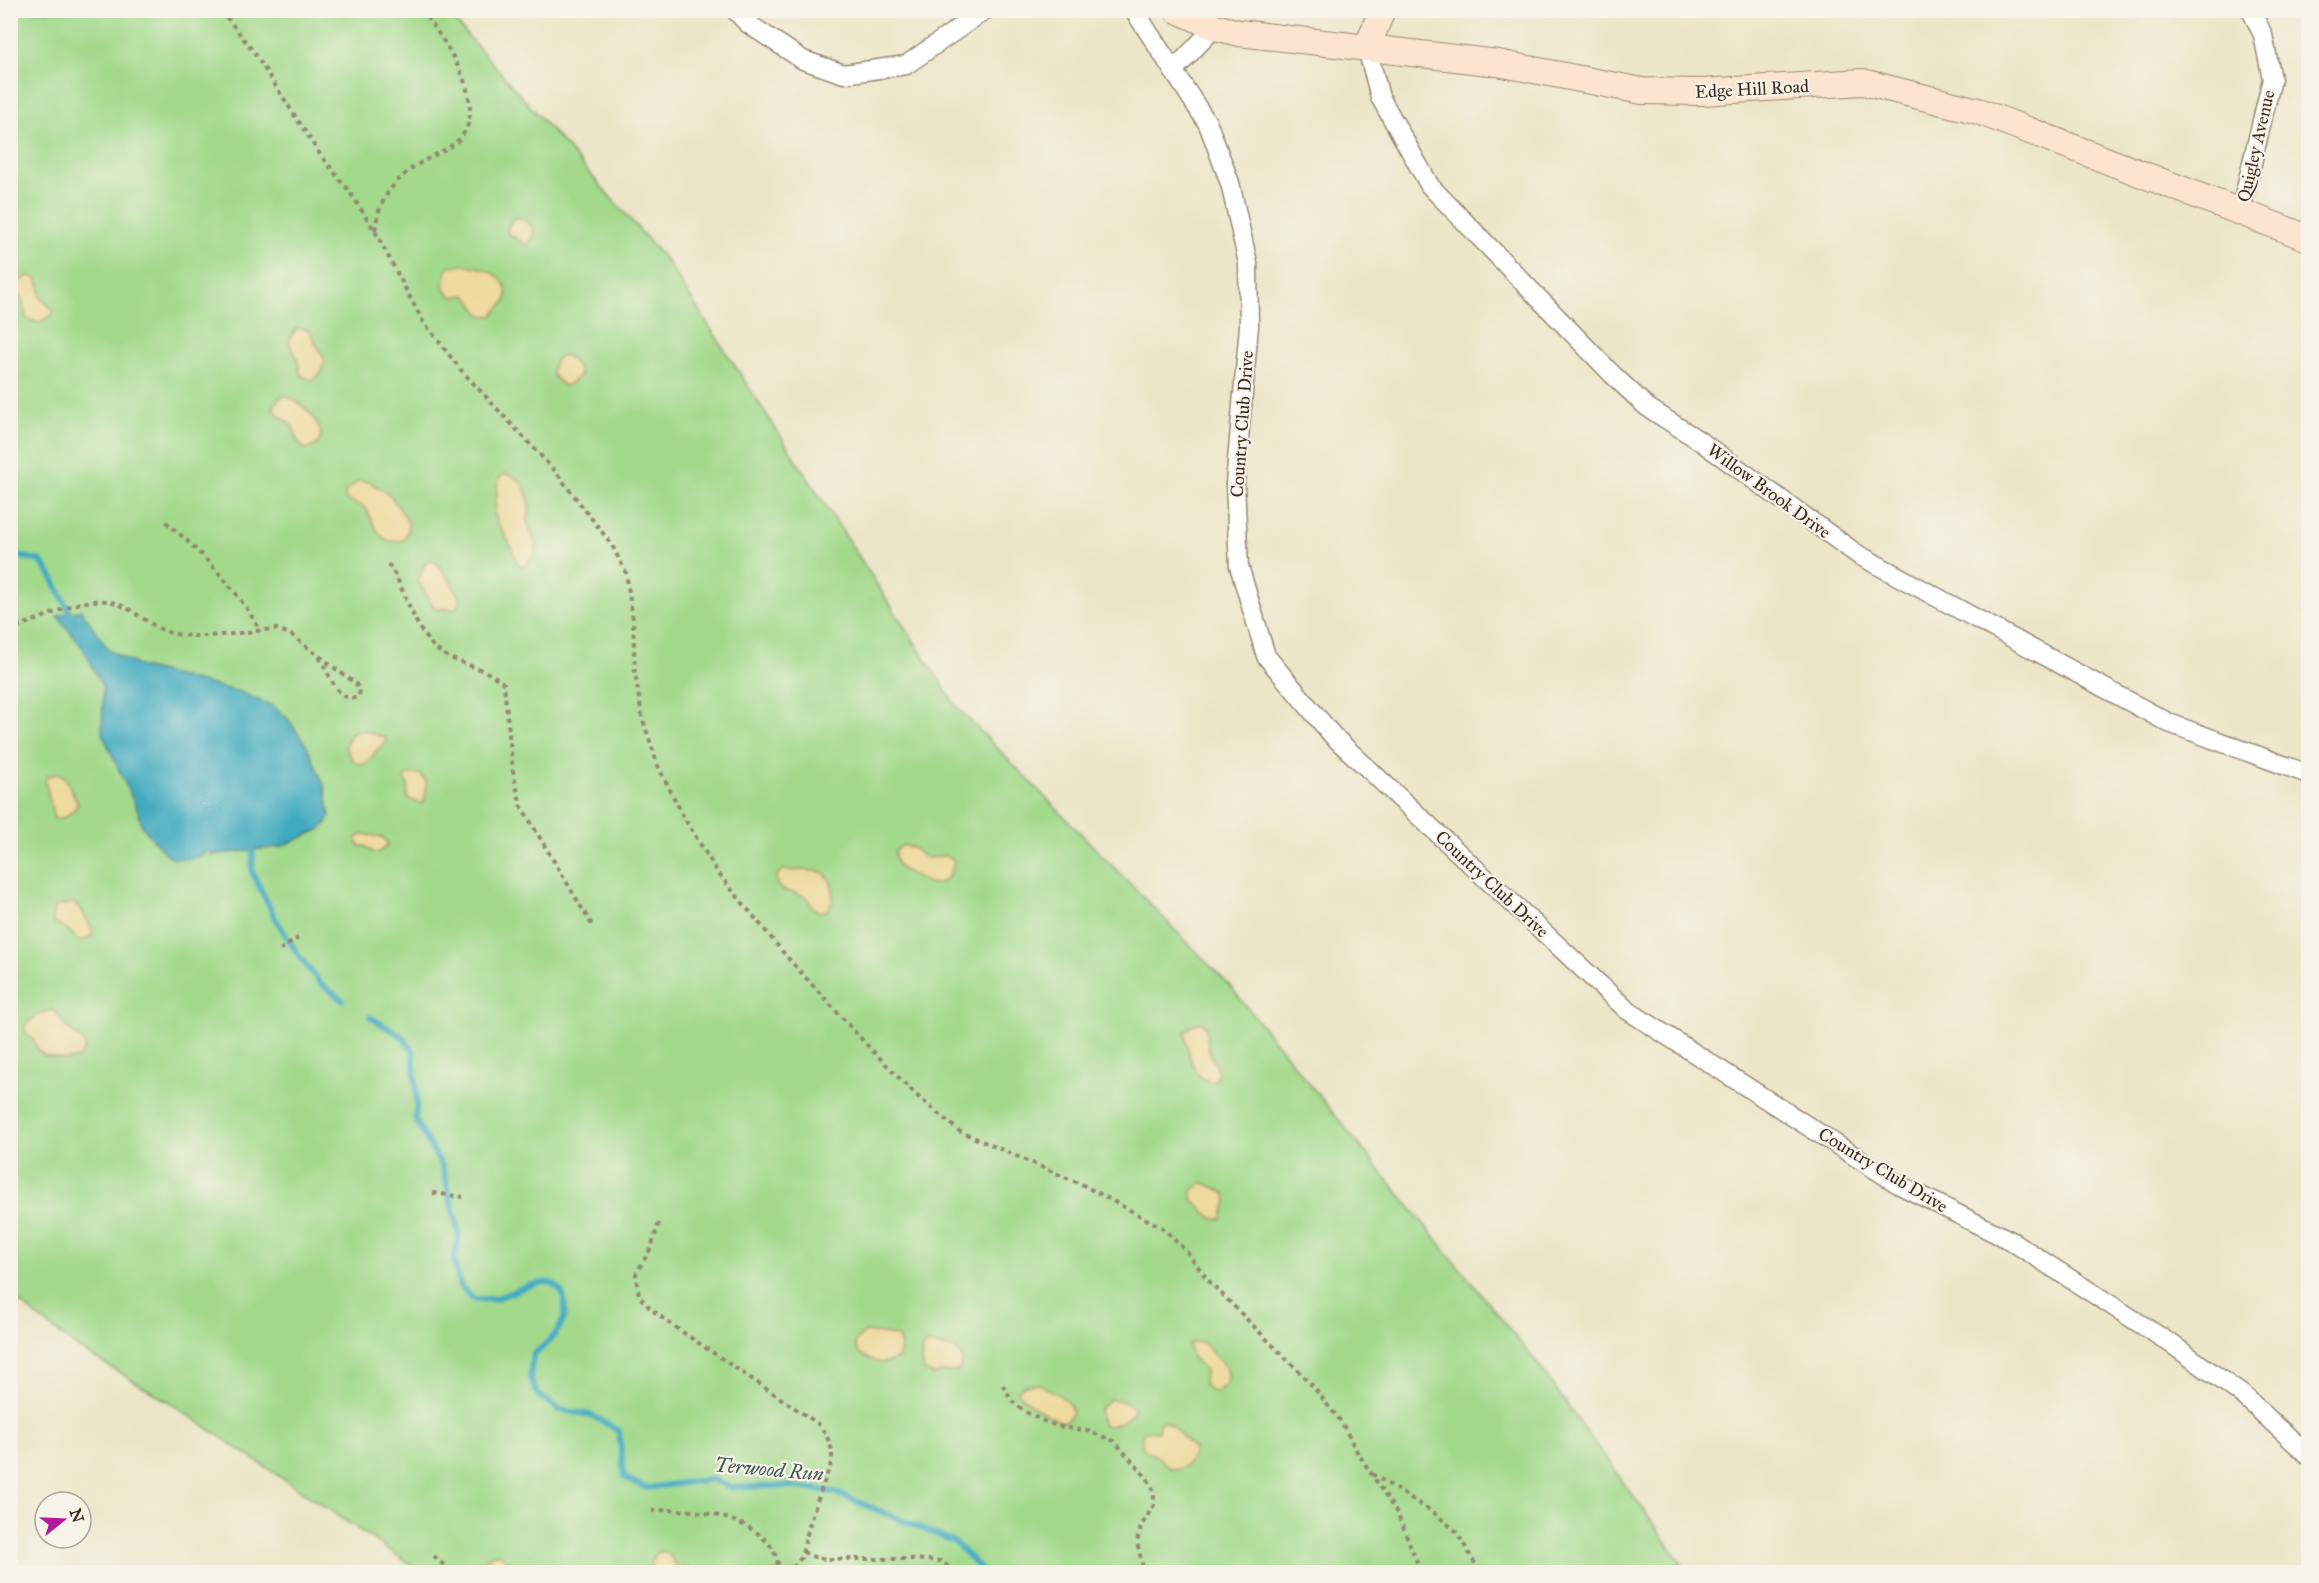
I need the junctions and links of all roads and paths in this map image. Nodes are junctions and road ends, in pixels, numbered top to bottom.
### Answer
1 (221, 10) edge
2 (421, 10) edge
3 (735, 10) edge
4 (985, 10) edge
5 (1134, 10) edge
6 (1177, 10) edge
7 (1382, 10) edge
8 (2251, 10) edge
9 (1215, 27) junction
10 (1367, 48) junction
11 (1173, 71) junction
12 (2240, 213) junction
13 (375, 231) junction
14 (2308, 238) edge
15 (166, 522) dead end
16 (388, 564) dead end
17 (261, 630) junction
18 (10, 632) edge
19 (319, 657) junction
20 (2308, 774) edge
21 (592, 925) dead end
22 (298, 938) dead end
23 (280, 950) dead end
24 (433, 1193) dead end
25 (463, 1197) dead end
26 (659, 1223) dead end
27 (1003, 1385) dead end
28 (2308, 1455) edge
29 (1372, 1473) junction
30 (651, 1511) dead end
31 (803, 1552) junction
32 (434, 1556) dead end
33 (452, 1572) edge
34 (779, 1572) edge
35 (789, 1572) edge
36 (955, 1572) edge
37 (1144, 1572) edge
38 (1421, 1572) edge
39 (1480, 1572) edge

1 - 13 path
2 - 13 path
3 - 4 street
5 - 11 street, Country Club Drive
6 - 9 street, Edge Hill Road
7 - 10 street
8 - 12 street, Quigley Avenue
9 - 10 street, Edge Hill Road
9 - 11 street
10 - 12 street, Edge Hill Road
10 - 20 street, Willow Brook Drive
11 - 28 street, Country Club Drive
12 - 14 street, Edge Hill Road
13 - 29 path
15 - 17 path
16 - 21 path
17 - 18 path
17 - 19 path
19 - 19 path
22 - 23 path
24 - 25 path
26 - 31 path
27 - 37 path
29 - 38 path
29 - 39 path
30 - 34 path
31 - 35 path
31 - 36 path
32 - 33 path

